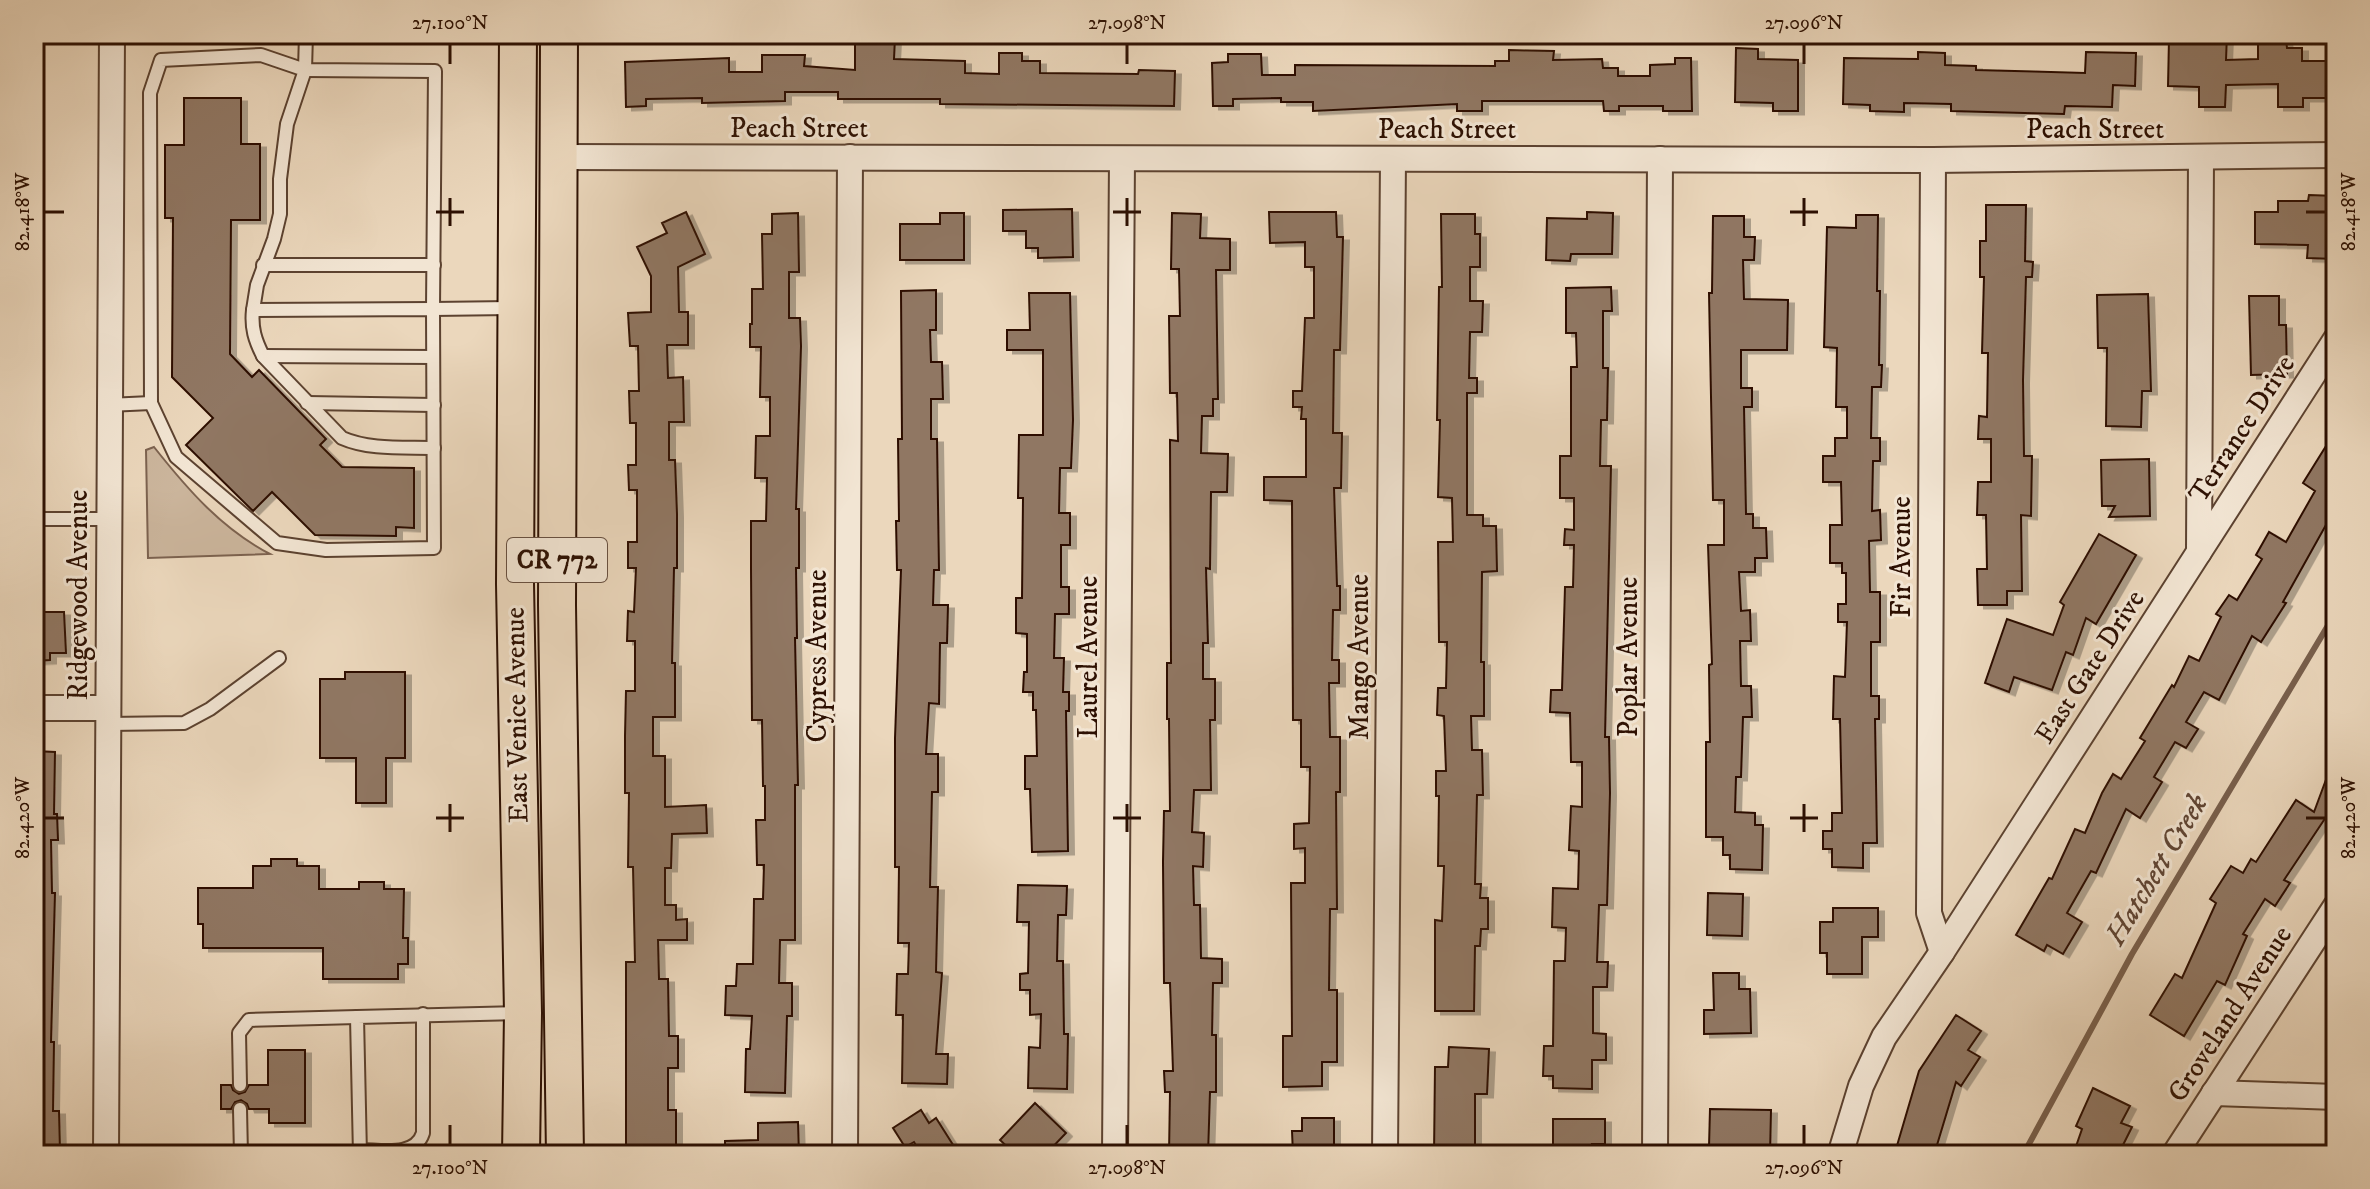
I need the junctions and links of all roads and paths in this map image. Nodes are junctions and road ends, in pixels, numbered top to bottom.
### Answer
1 (112, 34) edge
2 (306, 34) edge
3 (518, 34) edge
4 (559, 34) edge
5 (305, 70) junction
6 (2336, 155) edge
7 (558, 157) junction
8 (850, 157) junction
9 (2201, 158) junction
10 (1122, 159) junction
11 (1393, 159) junction
12 (1660, 159) junction
13 (1933, 160) junction
14 (263, 265) junction
15 (434, 265) junction
16 (516, 308) junction
17 (433, 309) junction
18 (253, 310) junction
19 (2336, 339) edge
20 (263, 356) junction
21 (433, 357) junction
22 (151, 403) junction
23 (307, 403) junction
24 (108, 405) junction
25 (434, 405) junction
26 (434, 448) junction
27 (34, 515) edge
28 (107, 519) junction
29 (2199, 552) junction
30 (279, 658) dead end
31 (34, 708) edge
32 (108, 716) junction
33 (2336, 906) edge
34 (1942, 952) junction
35 (523, 1013) junction
36 (423, 1014) junction
37 (357, 1017) junction
38 (240, 1085) dead end
39 (2214, 1093) junction
40 (2336, 1097) edge
41 (240, 1109) dead end
42 (2186, 1150) edge
43 (360, 1152) edge
44 (106, 1155) edge
45 (241, 1155) edge
46 (521, 1155) edge
47 (565, 1155) edge
48 (845, 1155) edge
49 (1115, 1155) edge
50 (1385, 1155) edge
51 (1655, 1155) edge
52 (1840, 1155) edge

1 - 24 street, Ridgewood Avenue
2 - 5 lane
3 - 16 main road, East Venice Avenue / CR 772
4 - 7 main road, East Venice Avenue / CR 772
5 - 14 lane
5 - 15 lane
5 - 22 lane
6 - 9 street, Peach Street
7 - 8 street, Peach Street
7 - 47 main road, East Venice Avenue / CR 772
8 - 10 street, Peach Street
8 - 48 street, Cypress Avenue
9 - 13 street, Peach Street
9 - 29 street
10 - 11 street, Peach Street
10 - 49 street, Laurel Avenue
11 - 12 street, Peach Street
11 - 50 street, Mango Avenue
12 - 13 street, Peach Street
12 - 51 street, Poplar Avenue
13 - 34 street, Fir Avenue
14 - 15 lane
14 - 18 lane
15 - 17 lane
16 - 17 lane
16 - 35 main road, East Venice Avenue / CR 772
17 - 18 lane
17 - 21 lane
18 - 20 lane
19 - 29 street, Terrance Drive
20 - 21 lane
20 - 23 lane
21 - 25 lane
22 - 24 lane
22 - 26 lane
23 - 25 lane
23 - 26 lane
24 - 28 street, Ridgewood Avenue
25 - 26 lane
27 - 28 lane
28 - 32 street, Ridgewood Avenue
29 - 34 street, East Gate Drive
30 - 32 lane
31 - 32 street
32 - 44 street, Ridgewood Avenue
33 - 39 street, Groveland Avenue
34 - 52 street, East Gate Drive
35 - 36 lane
35 - 46 main road, East Venice Avenue / CR 772
36 - 37 lane
36 - 43 lane
37 - 38 lane
37 - 43 lane
39 - 40 street
39 - 42 street, Groveland Avenue
41 - 45 lane

